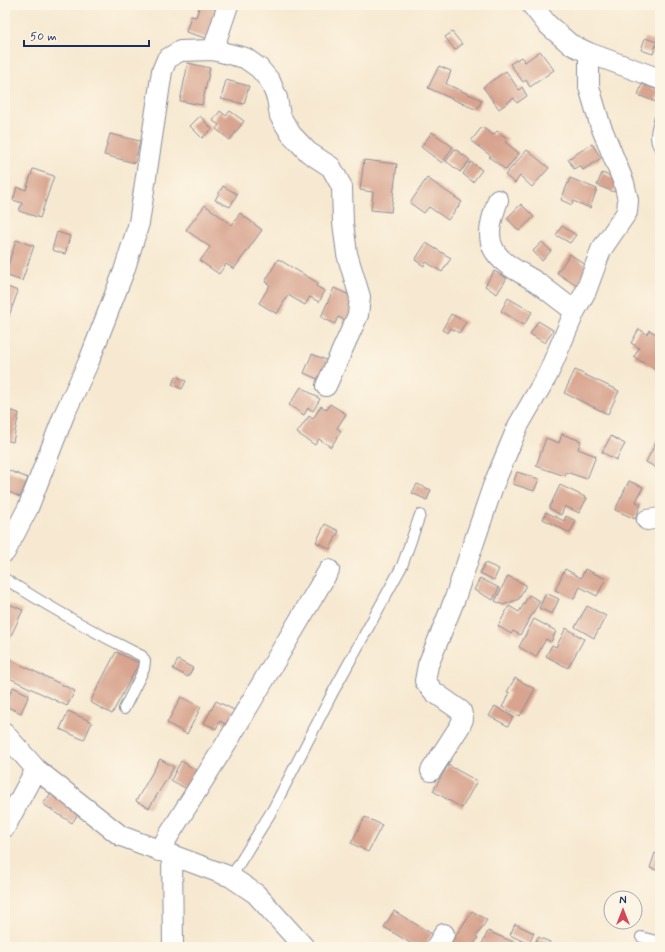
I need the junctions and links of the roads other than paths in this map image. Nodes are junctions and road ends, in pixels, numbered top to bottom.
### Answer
1 (228, 5) edge
2 (532, 5) edge
3 (213, 50) junction
4 (589, 53) junction
5 (660, 79) edge
6 (660, 118) edge
7 (660, 148) edge
8 (498, 200) dead end
9 (574, 311) junction
10 (326, 386) dead end
11 (420, 515) dead end
12 (5, 552) edge
13 (329, 570) dead end
14 (5, 579) edge
15 (124, 709) dead end
16 (5, 734) edge
17 (36, 769) junction
18 (431, 771) dead end
19 (5, 827) edge
20 (165, 853) junction
21 (231, 877) junction
22 (641, 937) dead end
23 (660, 942) edge
24 (173, 947) edge
25 (304, 947) edge

1 - 3 street
2 - 4 street
3 - 10 street
3 - 12 street
4 - 5 street
4 - 9 street
6 - 7 lane
8 - 9 street
9 - 18 street
11 - 21 lane
13 - 20 street
14 - 15 lane
16 - 17 street
17 - 19 street
17 - 20 street
20 - 21 street
20 - 24 street
21 - 25 street
22 - 23 lane

